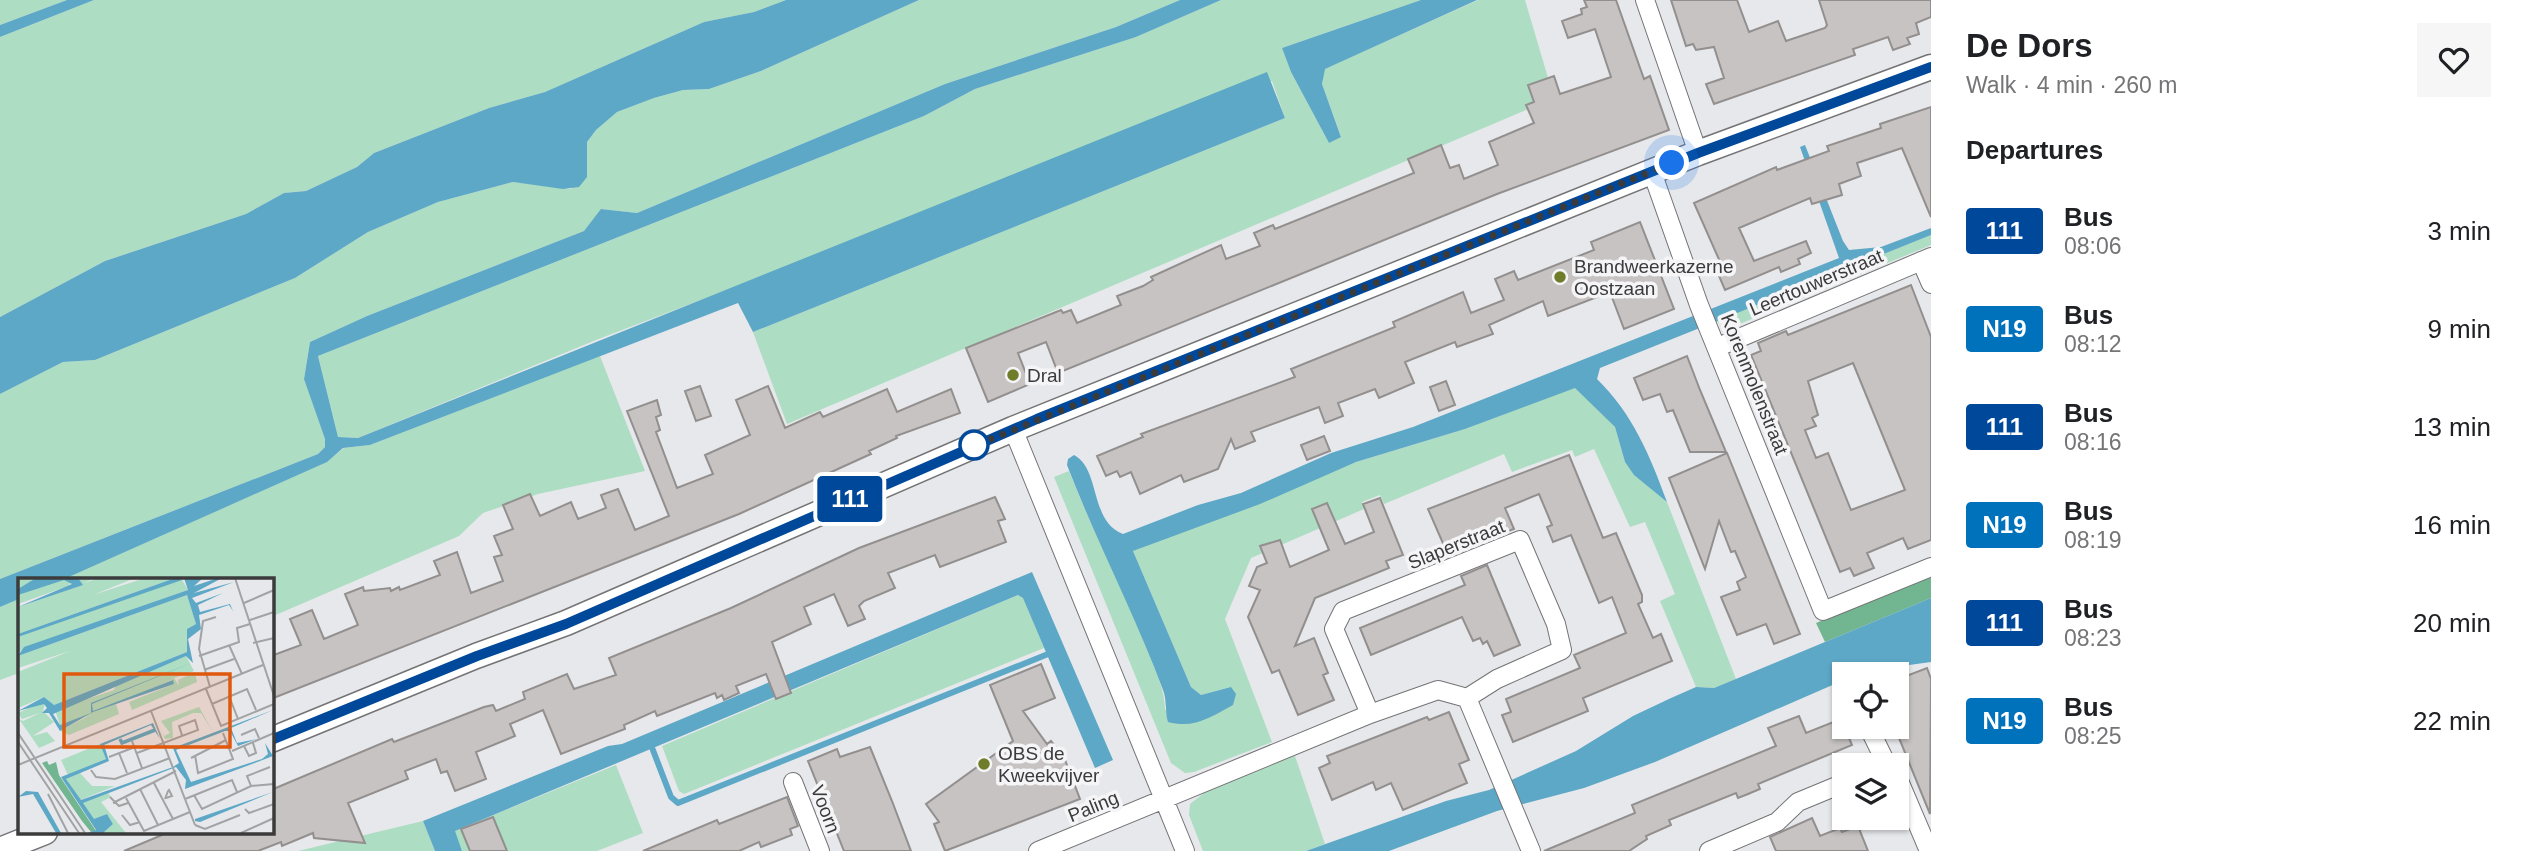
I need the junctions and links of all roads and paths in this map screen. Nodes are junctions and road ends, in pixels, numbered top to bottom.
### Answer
1 (1645, 0) edge
2 (1931, 67) edge
3 (1698, 153) junction
4 (1651, 172) junction
5 (1926, 259) edge
6 (1931, 284) edge
7 (1718, 347) junction
8 (1013, 429) junction
9 (1931, 567) edge
10 (1467, 698) junction
11 (1370, 714) junction
12 (273, 739) edge
13 (793, 782) dead end
14 (1832, 788) edge
15 (1164, 799) junction
16 (1909, 804) edge
17 (40, 834) edge
18 (0, 850) edge
19 (820, 851) edge
20 (1038, 851) edge
21 (1185, 851) edge
22 (1531, 851) edge
23 (1709, 851) edge
24 (1929, 851) edge

1 - 3 street
2 - 3 street
3 - 4 street
4 - 7 street, Korenmolenstraat
4 - 8 street
5 - 6 street
5 - 7 street, Leertouwerstraat
7 - 9 street, Korenmolenstraat
8 - 12 street
8 - 15 street
10 - 11 street
10 - 11 street, Slaperstraat
10 - 22 street
11 - 15 street
13 - 19 street, Voorn
14 - 23 street
15 - 20 street, Paling
15 - 21 street
16 - 24 street
17 - 18 street

